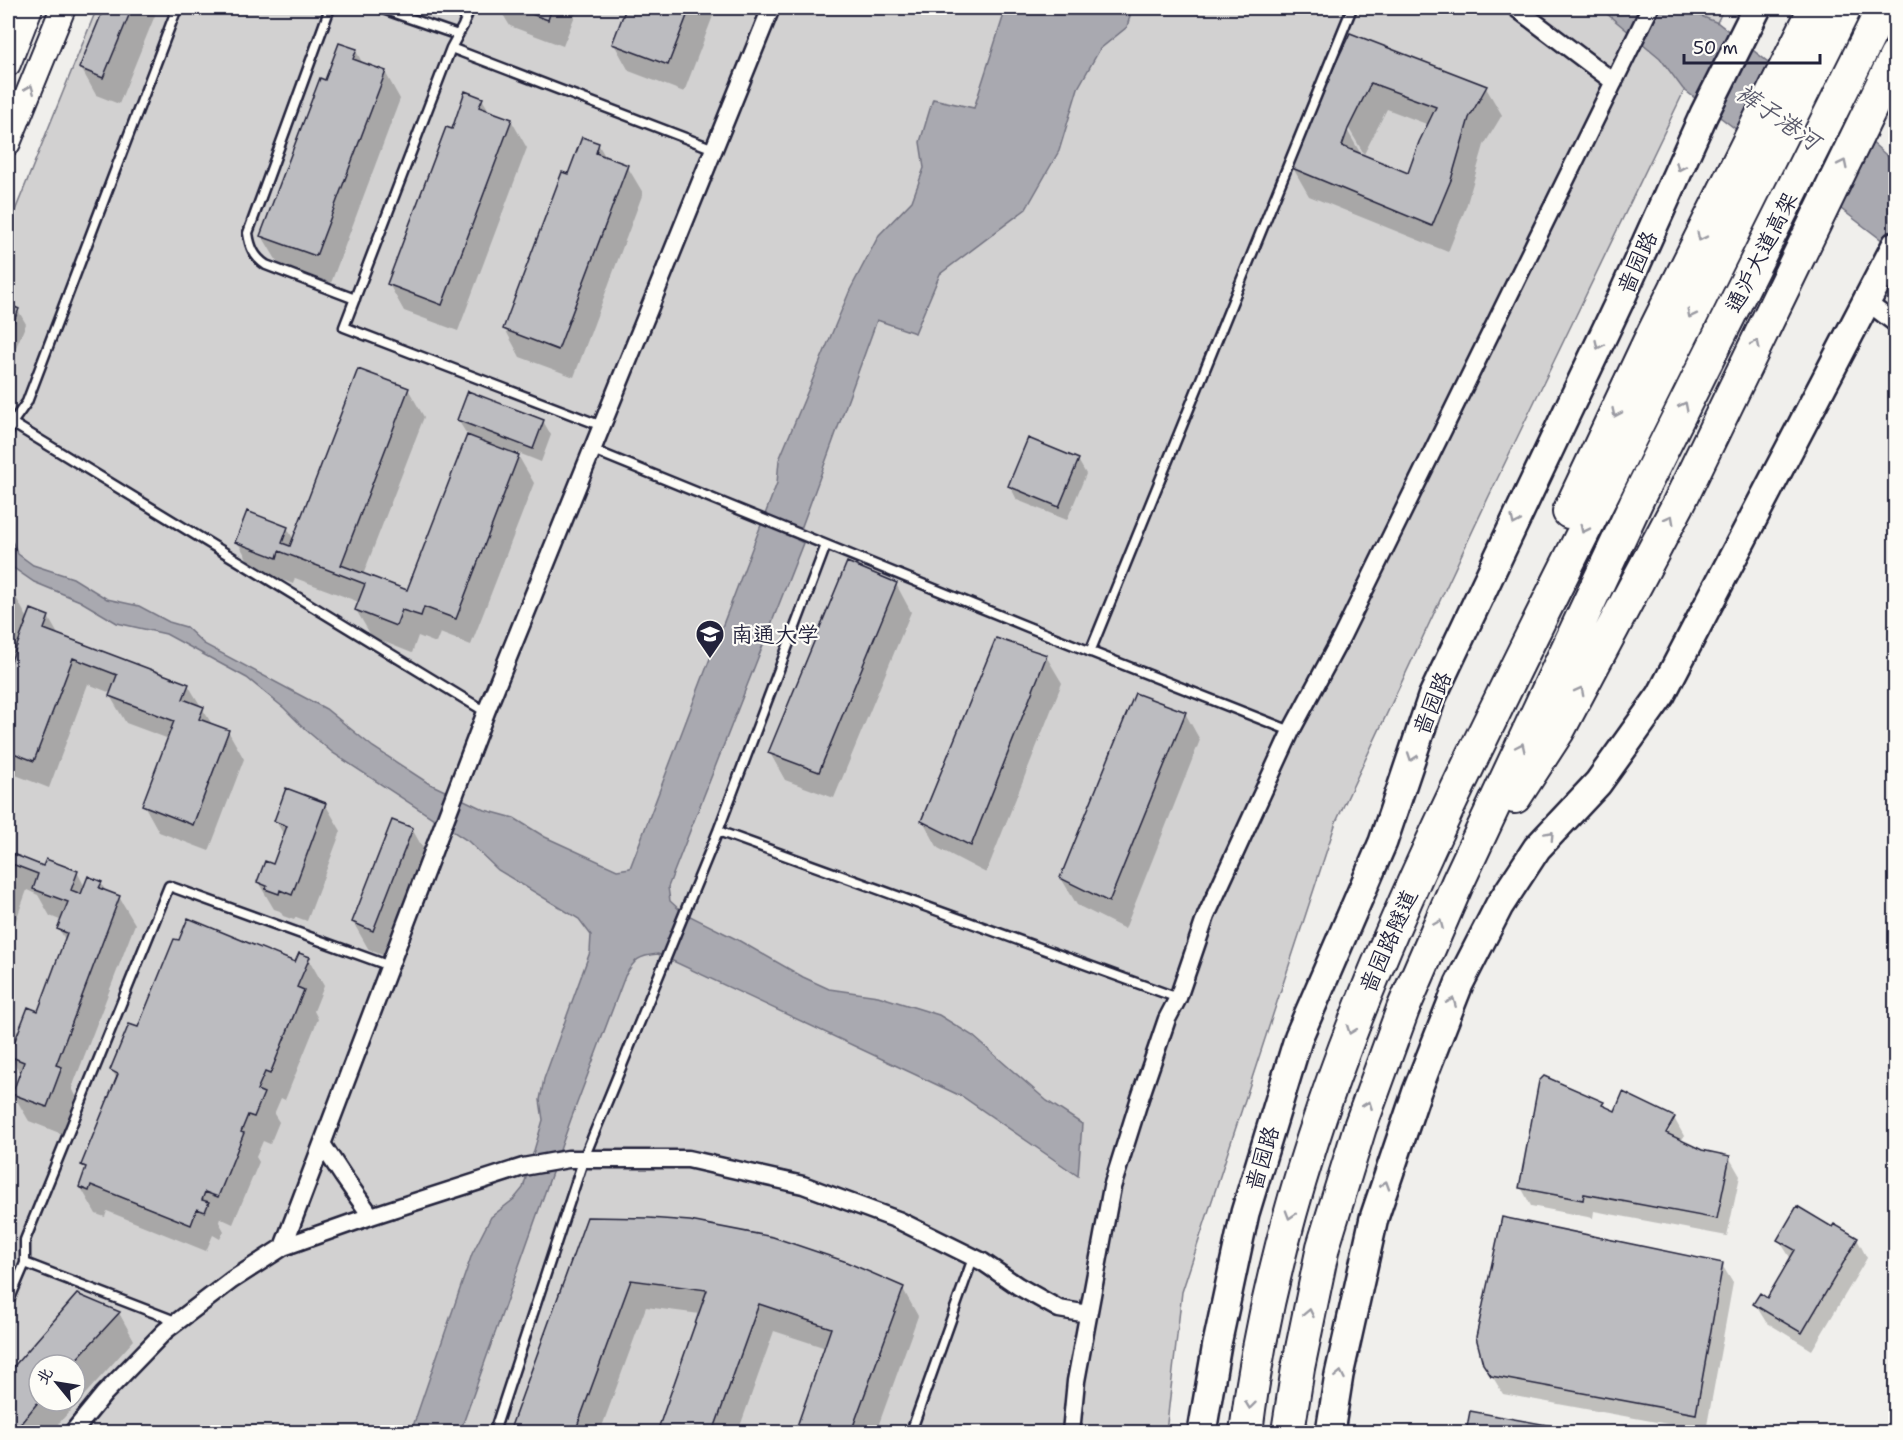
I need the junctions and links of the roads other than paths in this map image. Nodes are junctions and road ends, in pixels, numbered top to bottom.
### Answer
1 (30, 8) edge
2 (63, 8) edge
3 (177, 8) edge
4 (330, 8) edge
5 (380, 8) edge
6 (470, 8) edge
7 (771, 8) edge
8 (1352, 8) edge
9 (1516, 8) edge
10 (1650, 8) edge
11 (1757, 8) edge
12 (1815, 8) edge
13 (1845, 8) edge
14 (1883, 8) edge
15 (458, 35) junction
16 (451, 48) junction
17 (1896, 56) edge
18 (8, 64) edge
19 (1797, 73) junction
20 (1614, 82) junction
21 (8, 143) edge
22 (714, 149) junction
23 (1755, 158) junction
24 (1893, 251) edge
25 (355, 299) junction
26 (1867, 302) junction
27 (1896, 324) edge
28 (12, 423) junction
29 (602, 426) junction
30 (8, 434) edge
31 (593, 450) junction
32 (1610, 477) joint
33 (1639, 495) joint
34 (826, 545) junction
35 (1090, 652) junction
36 (486, 712) junction
37 (1291, 731) junction
38 (718, 831) junction
39 (1458, 882) junction
40 (1402, 907) junction
41 (390, 966) junction
42 (1178, 998) junction
43 (322, 1144) junction
44 (576, 1159) junction
45 (371, 1216) junction
46 (283, 1247) junction
47 (974, 1258) junction
48 (25, 1263) junction
49 (8, 1303) edge
50 (1088, 1314) junction
51 (178, 1322) junction
52 (73, 1432) edge
53 (494, 1432) edge
54 (911, 1432) edge
55 (1071, 1432) edge
56 (1202, 1432) edge
57 (1246, 1432) edge
58 (1288, 1432) edge
59 (1330, 1432) edge

1 - 18 main road
21 -> 2 main road
3 - 28 lane
4 - 25 lane
5 - 15 lane
6 - 15 lane
7 - 22 street
8 - 35 lane
9 - 20 street
10 - 20 street
11 -> 56 main road, 啬园路
12 - 19 highway
13 - 19 highway
33 -> 14 highway, 通沪大道高架
15 - 16 lane
16 - 22 lane
16 - 25 lane
39 -> 17 highway
19 - 23 highway
20 - 37 street
22 - 29 street
23 -> 32 highway, 通沪大道高架
23 -> 40 highway
24 - 26 main road
25 - 29 lane
26 - 27 street
59 -> 26 main road
28 - 30 lane
28 - 36 lane
29 - 31 street
31 - 34 lane
31 - 36 street
32 -> 40 highway, 啬园路隧道
39 -> 33 highway, 啬园路隧道
34 - 35 lane
34 - 38 lane
35 - 37 lane
36 - 41 street
37 - 42 street
38 - 42 lane
38 - 44 lane
58 -> 39 highway, 啬园路隧道
40 -> 57 highway, 啬园路隧道
41 - 43 street
41 - 48 lane
42 - 50 street
43 - 45 street
43 - 46 street
44 - 45 street
44 - 47 street
44 - 53 lane
45 - 46 street
46 - 51 street
47 - 50 street
47 - 54 lane
48 - 49 lane
48 - 51 lane
50 - 55 street
51 - 52 street

